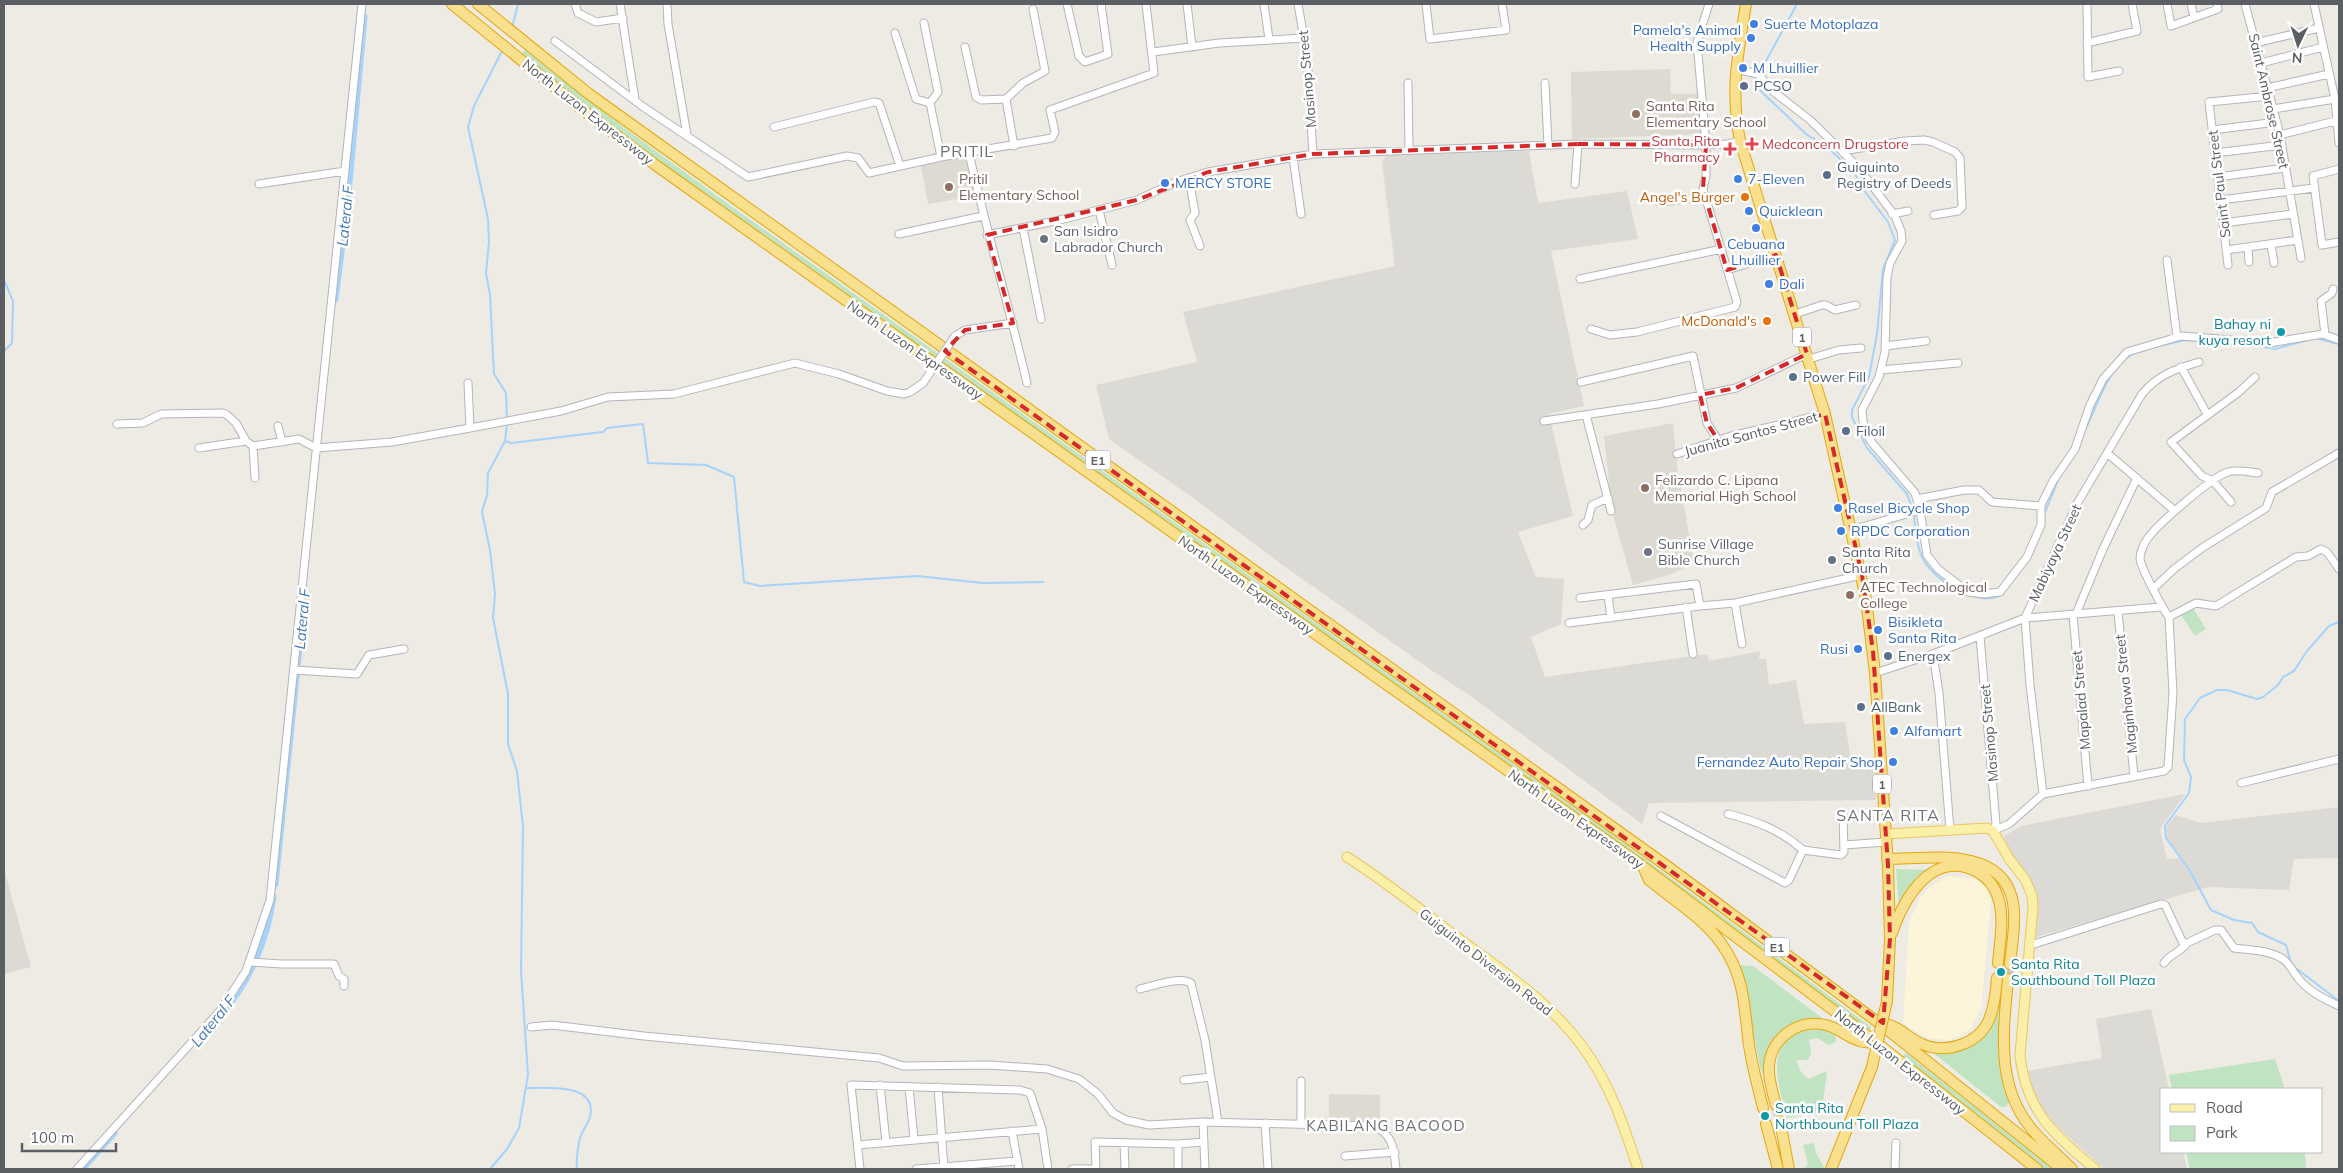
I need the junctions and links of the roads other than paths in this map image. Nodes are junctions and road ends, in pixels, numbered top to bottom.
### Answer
1 (362, 4) edge
2 (452, 4) edge
3 (478, 4) edge
4 (484, 4) edge
5 (575, 4) edge
6 (620, 4) edge
7 (667, 4) edge
8 (1067, 4) edge
9 (1101, 4) edge
10 (1146, 4) edge
11 (1187, 4) edge
12 (1264, 4) edge
13 (1298, 4) edge
14 (1426, 4) edge
15 (1502, 4) edge
16 (1709, 4) edge
17 (1746, 4) edge
18 (2087, 4) edge
19 (2132, 4) edge
20 (2167, 4) edge
21 (2191, 4) edge
22 (2217, 4) edge
23 (2246, 4) edge
24 (2314, 4) edge
25 (1033, 9) dead end
26 (2194, 17) junction
27 (622, 18) junction
28 (502, 23) junction
29 (924, 23) dead end
30 (2319, 28) junction
31 (895, 33) dead end
32 (1304, 38) junction
33 (1269, 39) junction
34 (555, 41) dead end
35 (2087, 43) junction
36 (2256, 43) junction
37 (965, 47) dead end
38 (1192, 47) junction
39 (2323, 48) junction
40 (1153, 52) junction
41 (2261, 63) junction
42 (1735, 69) junction
43 (2119, 71) dead end
44 (2329, 74) junction
45 (1545, 82) dead end
46 (1408, 83) dead end
47 (2267, 88) junction
48 (2270, 96) junction
49 (1006, 99) junction
50 (2335, 99) junction
51 (635, 100) junction
52 (930, 103) junction
53 (2273, 110) junction
54 (2338, 120) edge
55 (2276, 122) junction
56 (774, 127) dead end
57 (2212, 130) junction
58 (687, 135) junction
59 (2280, 135) junction
60 (1740, 141) junction
61 (2339, 143) edge
62 (1578, 144) junction
63 (1548, 145) junction
64 (1706, 145) junction
65 (2282, 145) junction
66 (1014, 146) junction
67 (1408, 149) junction
68 (1842, 151) junction
69 (969, 152) junction
70 (2215, 153) junction
71 (1313, 154) junction
72 (940, 157) junction
73 (1293, 157) junction
74 (900, 166) junction
75 (2286, 168) junction
76 (2339, 170) edge
77 (345, 171) junction
78 (2218, 177) junction
79 (1189, 178) junction
80 (259, 184) dead end
81 (1575, 184) dead end
82 (2314, 188) junction
83 (2290, 192) junction
84 (1705, 197) junction
85 (2221, 200) junction
86 (1659, 202) dead end
87 (1099, 210) junction
88 (1908, 211) dead end
89 (1301, 214) dead end
90 (1892, 214) junction
91 (2293, 214) junction
92 (1934, 215) dead end
93 (983, 216) junction
94 (2223, 223) junction
95 (1023, 228) junction
96 (899, 234) dead end
97 (987, 235) junction
98 (2298, 240) junction
99 (2339, 242) edge
100 (2271, 244) junction
101 (1200, 246) dead end
102 (2248, 247) junction
103 (1722, 249) junction
104 (2226, 250) junction
105 (1776, 255) junction
106 (2301, 258) dead end
107 (2167, 260) dead end
108 (2249, 262) dead end
109 (2274, 263) dead end
110 (1112, 265) dead end
111 (2228, 265) dead end
112 (1727, 270) junction
113 (1580, 279) dead end
114 (2333, 289) dead end
115 (1856, 305) dead end
116 (1795, 314) junction
117 (1041, 319) dead end
118 (1013, 323) junction
119 (1591, 329) dead end
120 (2325, 334) junction
121 (2177, 337) junction
122 (2339, 340) edge
123 (1926, 341) dead end
124 (1885, 346) junction
125 (1860, 348) dead end
126 (1808, 356) junction
127 (2198, 362) dead end
128 (1958, 363) dead end
129 (2181, 367) junction
130 (1881, 370) junction
131 (2255, 377) dead end
132 (1581, 382) dead end
133 (468, 384) dead end
134 (1027, 384) dead end
135 (1700, 395) junction
136 (1825, 414) junction
137 (2207, 414) junction
138 (1586, 415) junction
139 (1544, 421) dead end
140 (117, 424) dead end
141 (278, 426) dead end
142 (470, 428) junction
143 (1718, 440) junction
144 (246, 442) junction
145 (282, 442) junction
146 (253, 446) junction
147 (199, 448) dead end
148 (317, 448) junction
149 (2107, 453) junction
150 (2339, 453) edge
151 (1677, 454) dead end
152 (2258, 473) dead end
153 (255, 478) dead end
154 (2137, 478) junction
155 (2213, 481) junction
156 (1608, 498) junction
157 (1917, 499) junction
158 (2231, 502) dead end
159 (2041, 506) junction
160 (1918, 510) junction
161 (1612, 511) dead end
162 (2176, 511) junction
163 (1583, 525) dead end
164 (1852, 530) junction
165 (2339, 569) edge
166 (1862, 576) junction
167 (2154, 588) junction
168 (1608, 595) junction
169 (1580, 598) dead end
170 (1735, 603) junction
171 (1700, 606) junction
172 (2161, 607) junction
173 (1686, 608) junction
174 (2118, 612) junction
175 (2075, 614) junction
176 (2169, 617) junction
177 (1611, 618) junction
178 (2026, 618) junction
179 (1569, 623) dead end
180 (1980, 636) junction
181 (1742, 644) dead end
182 (404, 649) dead end
183 (1693, 654) dead end
184 (1933, 654) junction
185 (297, 670) junction
186 (1875, 673) junction
187 (2339, 759) edge
188 (2134, 776) junction
189 (2241, 783) dead end
190 (2088, 786) junction
191 (2043, 794) junction
192 (1728, 814) dead end
193 (1843, 814) dead end
194 (1661, 816) dead end
195 (1950, 830) junction
196 (1993, 831) junction
197 (1886, 838) junction
198 (1844, 845) junction
199 (1804, 850) junction
200 (1347, 857) dead end
201 (1888, 862) junction
202 (1642, 866) junction
203 (1947, 866) junction
204 (1890, 939) junction
205 (2187, 943) junction
206 (2031, 945) junction
207 (252, 962) junction
208 (1998, 963) tunnel mouth
209 (2164, 963) dead end
210 (2010, 964) tunnel mouth
211 (1997, 978) tunnel mouth
212 (2008, 979) tunnel mouth
213 (344, 986) dead end
214 (1140, 989) dead end
215 (2339, 1006) edge
216 (1879, 1022) junction
217 (531, 1026) dead end
218 (1877, 1043) junction
219 (1211, 1077) junction
220 (1184, 1080) dead end
221 (1301, 1081) dead end
222 (880, 1085) junction
223 (909, 1087) junction
224 (938, 1087) junction
225 (1776, 1105) tunnel mouth
226 (1763, 1108) tunnel mouth
227 (1780, 1121) tunnel mouth
228 (1204, 1122) junction
229 (1218, 1122) junction
230 (1265, 1124) junction
231 (1301, 1124) junction
232 (1766, 1124) dead end
233 (1042, 1129) junction
234 (1012, 1131) junction
235 (942, 1137) junction
236 (914, 1139) junction
237 (886, 1142) junction
238 (1204, 1142) junction
239 (1896, 1142) dead end
240 (1124, 1143) junction
241 (1178, 1144) junction
242 (858, 1145) junction
243 (1394, 1152) junction
244 (1345, 1156) dead end
245 (1017, 1161) junction
246 (944, 1168) edge
247 (77, 1169) edge
248 (860, 1169) edge
249 (916, 1169) edge
250 (1019, 1169) edge
251 (1048, 1169) edge
252 (1072, 1169) edge
253 (1096, 1169) edge
254 (1125, 1169) edge
255 (1178, 1169) edge
256 (1205, 1169) edge
257 (1268, 1169) edge
258 (1396, 1169) edge
259 (1638, 1169) edge
260 (1778, 1169) edge
261 (1789, 1169) edge
262 (1831, 1169) edge
263 (1895, 1169) edge
264 (2037, 1169) edge
265 (2062, 1169) edge
266 (2072, 1169) edge
267 (2095, 1169) edge

1 - 77 street
2 - 202 highway, North Luzon Expressway / E1
3 - 28 highway, North Luzon Expressway / E1
4 - 28 highway
5 - 27 street
6 - 27 street
7 - 58 street
8 - 9 street
10 - 40 street
11 - 38 street
12 - 33 street
13 - 32 street, Masinop Street
14 - 15 street
16 - 64 street
17 - 42 highway, 1
18 - 35 street
19 - 35 street
20 - 26 street
21 - 26 street
22 - 26 street
23 - 36 street, Saint Ambrose Street
24 - 30 street
25 - 49 street
27 - 51 street
28 - 216 highway, North Luzon Expressway / E1
29 - 52 street
30 - 36 street
30 - 39 street
31 - 52 street
32 - 33 street
32 - 71 street, Masinop Street
33 - 38 street
34 - 51 street
35 - 43 street
36 - 41 street, Saint Ambrose Street
37 - 49 street
38 - 40 street
39 - 41 street
39 - 44 street
40 - 66 street
41 - 47 street, Saint Ambrose Street
42 - 60 highway, 1
42 - 68 street
44 - 47 street
44 - 50 street
45 - 63 street
46 - 67 street
47 - 48 street, Saint Ambrose Street
48 - 53 street, Saint Ambrose Street
48 - 57 street, Saint Paul Street
49 - 66 street
50 - 53 street
50 - 54 street
51 - 58 street
52 - 72 street
53 - 55 street, Saint Ambrose Street
54 - 59 street
54 - 61 street
55 - 57 street
55 - 59 street, Saint Ambrose Street
56 - 74 street
57 - 70 street, Saint Paul Street
58 - 74 street
59 - 65 street, Saint Ambrose Street
60 - 64 street
60 - 105 highway, 1
62 - 63 street
62 - 64 street
62 - 81 street
63 - 67 street
64 - 84 street
65 - 70 street
65 - 75 street, Saint Ambrose Street
66 - 69 street
67 - 71 street
68 - 90 street
68 - 92 street
69 - 72 street
69 - 93 street
70 - 78 street, Saint Paul Street
71 - 73 street
72 - 74 street
73 - 79 street
73 - 89 street
75 - 78 street
75 - 83 street, Saint Ambrose Street
76 - 82 street
77 - 80 street
77 - 148 street
78 - 85 street, Saint Paul Street
79 - 87 street
79 - 101 street
82 - 83 street
82 - 99 street
83 - 85 street
83 - 91 street, Saint Ambrose Street
84 - 86 street
84 - 103 street
85 - 94 street, Saint Paul Street
87 - 95 street
87 - 110 street
88 - 90 street
90 - 124 street
91 - 94 street
91 - 98 street, Saint Ambrose Street
93 - 96 street
93 - 97 street
94 - 104 street, Saint Paul Street
95 - 97 street
95 - 117 street
97 - 118 street
98 - 100 street
98 - 106 street, Saint Ambrose Street
100 - 102 street
100 - 109 street
102 - 104 street
102 - 108 street
103 - 112 street
103 - 113 street
104 - 111 street, Saint Paul Street
105 - 112 street
105 - 116 highway, 1
107 - 121 street
112 - 119 street
114 - 120 street
115 - 116 street
116 - 126 highway, 1
118 - 134 street
118 - 142 street, bridge
120 - 121 street
120 - 122 street
121 - 159 street
123 - 124 street
124 - 130 street
125 - 126 street
126 - 135 street
126 - 136 highway, 1
127 - 129 street, Mabiyaya Street
128 - 130 street
129 - 137 street
129 - 149 street, Mabiyaya Street
130 - 157 street
131 - 137 street
132 - 135 street
133 - 142 street
135 - 138 street
135 - 143 street
136 - 143 street, Juanita Santos Street
136 - 164 highway, 1
137 - 155 street
138 - 139 street
138 - 156 street
140 - 144 street
141 - 145 street
142 - 148 street
143 - 151 street, Juanita Santos Street
144 - 146 street
144 - 147 street
145 - 146 street
145 - 148 street
146 - 153 street
148 - 185 street
149 - 154 street
149 - 178 street, Mabiyaya Street
150 - 167 street
152 - 155 street
154 - 162 street
154 - 175 street
155 - 158 street
155 - 162 street
156 - 161 street
156 - 163 street
157 - 159 street
157 - 160 street
159 - 160 street
160 - 164 street
162 - 167 street
164 - 166 highway, 1
165 - 176 street
166 - 170 street
166 - 186 highway, 1
167 - 172 street
168 - 169 street
168 - 171 street
168 - 177 street
170 - 171 street
170 - 181 street
171 - 173 street
172 - 174 street
172 - 176 street
173 - 177 street
173 - 183 street
174 - 175 street
174 - 188 street, Maginhawa Street
175 - 178 street
175 - 190 street, Mapalad Street
176 - 188 street
177 - 179 street
178 - 180 street
178 - 191 street, Mabiyaya Street
180 - 184 street
180 - 196 street, Masinop Street
182 - 185 street
184 - 186 street
184 - 195 street
185 - 207 street
186 - 197 highway, 1
187 - 189 street
188 - 190 street
190 - 191 street
191 - 196 street
192 - 199 street
193 - 198 street
194 - 199 street
195 - 196 main road
195 - 197 main road
196 - 206 main road
197 - 198 street
197 - 201 highway, 1
198 - 199 street
200 - 259 main road, Guiguinto Diversion Road
201 - 203 highway
201 - 204 highway, 1
201 - 210 highway
202 - 218 highway, North Luzon Expressway / E1
202 - 226 highway
203 - 204 highway
203 - 208 highway
204 - 262 highway, 1, bridge
205 - 206 street
205 - 209 street
205 - 215 street
206 - 267 main road
207 - 213 street
207 - 247 street
211 - 216 highway
212 - 266 highway
214 - 219 street
216 - 265 highway, North Luzon Expressway / E1
217 - 228 street
218 - 225 highway
218 - 264 highway, North Luzon Expressway / E1
219 - 220 street
219 - 229 street
221 - 231 street
222 - 223 street
222 - 237 street
222 - 242 street
223 - 224 street
223 - 236 street
224 - 233 street
224 - 235 street
227 - 261 highway
228 - 229 street
228 - 238 street
229 - 230 street
230 - 231 street
230 - 257 street
231 - 243 street
232 - 260 highway
233 - 234 street
233 - 251 street
234 - 235 street
234 - 245 street
235 - 236 street
235 - 246 street
236 - 237 street
237 - 242 street
238 - 241 street
238 - 256 street
239 - 263 street
240 - 241 street
240 - 253 street
240 - 254 street
241 - 255 street
242 - 248 street
243 - 244 street
243 - 258 street
245 - 246 street
245 - 250 street
246 - 249 street
252 - 253 street

